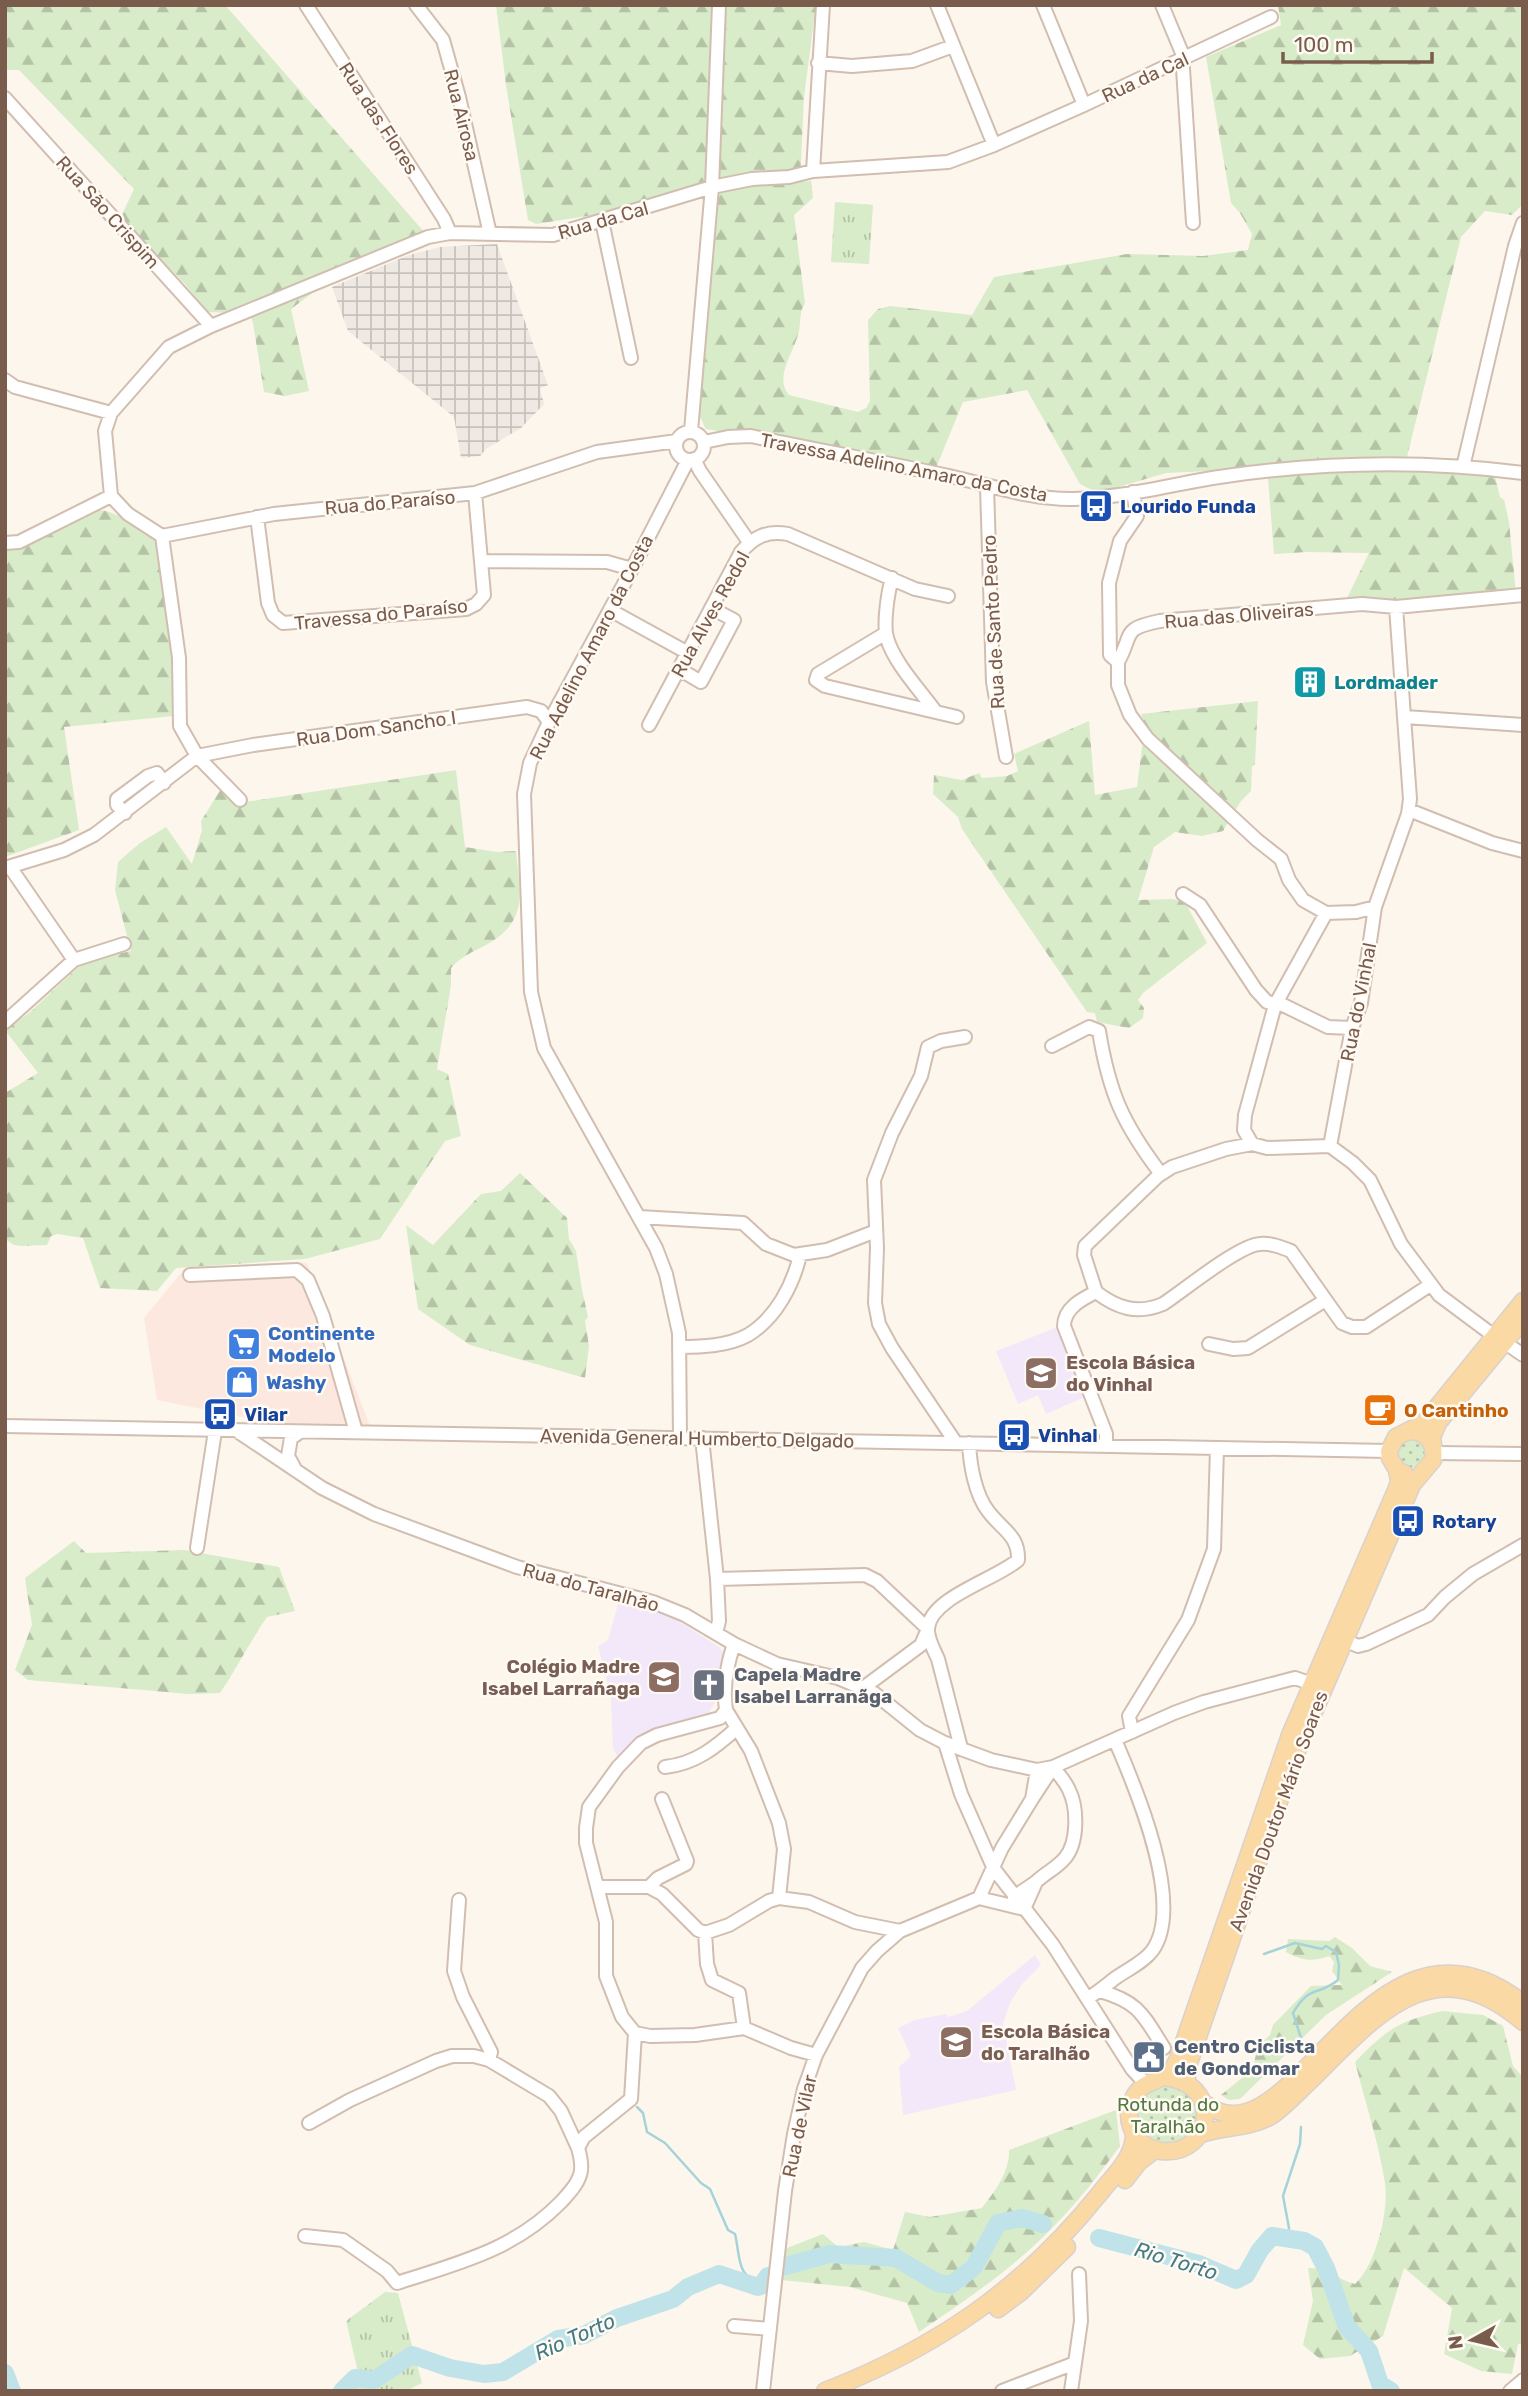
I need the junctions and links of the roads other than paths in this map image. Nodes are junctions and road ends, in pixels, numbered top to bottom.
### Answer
1 (306, 5) edge
2 (416, 5) edge
3 (719, 5) edge
4 (823, 5) edge
5 (937, 5) edge
6 (1043, 5) edge
7 (1163, 5) edge
8 (1271, 17) dead end
9 (953, 46) junction
10 (1182, 60) junction
11 (818, 63) junction
12 (5, 98) edge
13 (1084, 105) junction
14 (994, 145) junction
15 (813, 171) junction
16 (712, 187) junction
17 (602, 221) junction
18 (1193, 223) dead end
19 (1523, 223) edge
20 (450, 233) junction
21 (490, 234) junction
22 (211, 326) junction
23 (631, 358) dead end
24 (5, 380) edge
25 (111, 413) junction
26 (691, 431) junction
27 (677, 441) junction
28 (704, 442) junction
29 (691, 459) junction
30 (1463, 467) junction
31 (1523, 473) edge
32 (987, 486) junction
33 (1133, 492) junction
34 (475, 493) junction
35 (111, 496) junction
36 (257, 517) junction
37 (162, 536) junction
38 (750, 542) junction
39 (5, 543) edge
40 (483, 561) junction
41 (632, 569) junction
42 (892, 578) junction
43 (1523, 595) edge
44 (948, 596) dead end
45 (1396, 607) junction
46 (711, 608) junction
47 (610, 610) junction
48 (886, 633) junction
49 (688, 653) junction
50 (1118, 662) junction
51 (679, 669) junction
52 (934, 711) junction
53 (1405, 717) junction
54 (957, 718) dead end
55 (549, 722) junction
56 (649, 725) dead end
57 (1523, 725) edge
58 (197, 755) junction
59 (1006, 757) dead end
60 (240, 800) dead end
61 (1409, 810) junction
62 (1523, 851) edge
63 (8, 867) edge
64 (1183, 894) dead end
65 (1375, 907) junction
66 (1326, 913) junction
67 (124, 944) dead end
68 (74, 960) junction
69 (1275, 1005) junction
70 (5, 1022) edge
71 (1352, 1028) junction
72 (965, 1037) dead end
73 (1052, 1046) dead end
74 (1252, 1144) junction
75 (1330, 1146) junction
76 (1161, 1174) junction
77 (639, 1216) junction
78 (876, 1231) junction
79 (800, 1255) junction
80 (191, 1275) dead end
81 (1430, 1285) junction
82 (1096, 1292) junction
83 (1324, 1301) junction
84 (1523, 1301) edge
85 (1523, 1320) edge
86 (1499, 1339) junction
87 (1209, 1344) dead end
88 (679, 1347) junction
89 (1523, 1355) edge
90 (5, 1426) edge
91 (215, 1431) junction
92 (237, 1431) junction
93 (1409, 1431) junction
94 (300, 1432) junction
95 (356, 1432) junction
96 (680, 1437) junction
97 (702, 1438) junction
98 (962, 1443) junction
99 (1106, 1445) junction
100 (1217, 1448) junction
101 (1434, 1449) junction
102 (1389, 1451) junction
103 (1523, 1454) edge
104 (296, 1470) junction
105 (1397, 1470) junction
106 (1424, 1471) junction
107 (1523, 1545) edge
108 (197, 1548) dead end
109 (717, 1579) junction
110 (928, 1629) junction
111 (716, 1633) junction
112 (1344, 1640) junction
113 (734, 1644) junction
114 (1312, 1684) junction
115 (863, 1688) junction
116 (726, 1710) junction
117 (737, 1728) junction
118 (1132, 1732) junction
119 (1115, 1740) junction
120 (945, 1743) junction
121 (961, 1748) junction
122 (665, 1767) dead end
123 (1053, 1767) junction
124 (1037, 1770) junction
125 (662, 1799) dead end
126 (1032, 1799) junction
127 (993, 1869) junction
128 (1036, 1882) junction
129 (597, 1887) junction
130 (649, 1887) junction
131 (1014, 1896) junction
132 (779, 1898) junction
133 (979, 1898) junction
134 (458, 1900) dead end
135 (1024, 1909) junction
136 (900, 1931) junction
137 (705, 1933) junction
138 (1100, 1991) junction
139 (1088, 1998) junction
140 (1523, 2003) edge
141 (1523, 2022) edge
142 (744, 2028) junction
143 (635, 2033) junction
144 (1164, 2048) dead end
145 (816, 2055) junction
146 (489, 2060) junction
147 (1146, 2081) junction
148 (1187, 2082) junction
149 (1204, 2103) junction
150 (309, 2123) dead end
151 (1134, 2134) junction
152 (1198, 2135) junction
153 (578, 2148) junction
154 (1155, 2150) junction
155 (305, 2236) dead end
156 (1079, 2274) dead end
157 (734, 2326) dead end
158 (770, 2329) junction
159 (1075, 2363) junction
160 (1523, 2380) edge
161 (764, 2391) edge
162 (825, 2391) edge
163 (856, 2391) edge
164 (1002, 2391) edge
165 (1071, 2391) edge
166 (1510, 2391) edge

1 - 20 street, Rua das Flores
2 - 21 street, Rua Airosa
3 - 16 street
4 - 11 street
5 - 9 street
6 - 13 street
7 - 10 street
8 - 10 street, Rua da Cal
9 - 11 street
9 - 14 street
10 - 13 street, Rua da Cal
10 - 18 street
11 - 15 street
12 - 22 street, Rua São Crispim
13 - 14 street, Rua da Cal
14 - 15 street, Rua da Cal
15 - 16 street, Rua da Cal
16 - 17 street, Rua da Cal
16 - 26 street
17 - 21 street, Rua da Cal
17 - 23 street
19 - 30 street
20 - 21 street, Rua da Cal
20 - 22 street, Rua da Cal
22 - 25 street, Rua da Cal
24 - 25 street
25 - 35 street
26 - 27 street
26 - 28 street
27 - 29 street
27 - 34 street, Rua do Paraíso
28 - 29 street
28 - 32 street, Travessa Adelino Amaro da Costa
29 - 38 street
29 - 41 street, Rua Adelino Amaro da Costa
30 - 31 street, Travessa Adelino Amaro da Costa
30 - 33 street, Travessa Adelino Amaro da Costa
32 - 33 street, Travessa Adelino Amaro da Costa
32 - 59 street, Rua de Santo Pedro
33 - 50 street
34 - 36 street, Rua do Paraíso
34 - 40 street, Travessa do Paraíso
35 - 37 street
35 - 39 street
36 - 37 street, Rua do Paraíso
36 - 40 street, Travessa do Paraíso
37 - 58 street
38 - 42 street, Rua Alves Redol
38 - 46 street, Rua Alves Redol
40 - 41 street
41 - 47 street, Rua Adelino Amaro da Costa
42 - 44 street, Rua Alves Redol
42 - 48 street
43 - 45 street, Rua das Oliveiras
45 - 50 street, Rua das Oliveiras
45 - 53 street, Rua do Vinhal
46 - 49 street, Rua Alves Redol
46 - 51 street
47 - 49 street
47 - 55 street, Rua Adelino Amaro da Costa
48 - 52 street
48 - 52 street
49 - 51 street, Rua Alves Redol
50 - 66 street
51 - 56 street, Rua Alves Redol
52 - 54 street
53 - 57 street
53 - 61 street, Rua do Vinhal
55 - 58 street, Rua Dom Sancho I
55 - 77 street, Rua Adelino Amaro da Costa
58 - 60 street
58 - 63 street
61 - 62 street
61 - 65 street, Rua do Vinhal
63 - 68 street
64 - 69 street
65 - 66 street
65 - 71 street, Rua do Vinhal
66 - 69 street
67 - 68 street
68 - 70 street
69 - 71 street
69 - 74 street
71 - 75 street, Rua do Vinhal
72 - 78 street
73 - 76 street
74 - 75 street
74 - 76 street
75 - 81 street
76 - 82 street
77 - 79 street
77 - 88 street, Rua Adelino Amaro da Costa
78 - 79 street
78 - 98 street
79 - 88 street
80 - 95 street
81 - 83 street
81 - 86 street
82 - 83 street
82 - 99 street
83 - 87 street
84 - 86 main road
85 - 86 main road
86 - 89 street
86 - 93 main road
86 - 101 main road
88 - 96 street, Rua Adelino Amaro da Costa
90 - 91 street, Avenida General Humberto Delgado
91 - 92 street, Avenida General Humberto Delgado
91 - 108 street
92 - 94 street, Avenida General Humberto Delgado
92 - 104 street, Rua do Taralhão
93 - 101 main road
93 - 102 main road
94 - 95 street, Avenida General Humberto Delgado
94 - 104 street
95 - 96 street, Avenida General Humberto Delgado
96 - 97 street, Avenida General Humberto Delgado
97 - 98 street, Avenida General Humberto Delgado
97 - 109 street
98 - 99 street, Avenida General Humberto Delgado
98 - 110 street
99 - 100 street, Avenida General Humberto Delgado
100 - 102 street, Avenida General Humberto Delgado
100 - 118 street
101 - 103 street
101 - 106 main road
102 - 105 main road
104 - 111 street, Rua do Taralhão
105 - 106 main road
105 - 114 main road, Avenida Doutor Mário Soares
106 - 112 main road, Avenida Doutor Mário Soares
107 - 112 street
109 - 110 street
109 - 111 street
110 - 115 street
110 - 121 street
111 - 113 street, Rua do Taralhão
112 - 148 main road, Avenida Doutor Mário Soares
113 - 115 street, Rua do Taralhão
113 - 116 street
114 - 118 street, Rua do Taralhão
114 - 147 main road, Avenida Doutor Mário Soares
115 - 120 street, Rua do Taralhão
116 - 117 street
116 - 129 street
117 - 122 street
117 - 132 street
118 - 119 street, Rua do Taralhão
119 - 123 street, Rua do Taralhão
119 - 138 street
120 - 121 street, Rua do Taralhão
120 - 127 street
121 - 124 street, Rua do Taralhão
123 - 124 street, Rua do Taralhão
123 - 126 street
123 - 128 street
124 - 126 street
125 - 130 street
126 - 127 street
127 - 131 street
127 - 133 street
128 - 131 street
128 - 135 street
129 - 130 street
129 - 143 street
130 - 137 street
131 - 135 street
132 - 136 street
132 - 137 street
133 - 135 street
133 - 136 street, Rua de Vilar
134 - 146 street
135 - 139 street
136 - 145 street, Rua de Vilar
137 - 142 street
138 - 139 street
138 - 144 street
139 - 147 street
140 - 149 main road
141 - 152 main road
142 - 143 street
142 - 145 street
143 - 153 street
145 - 158 street, Rua de Vilar
146 - 150 street
146 - 153 street
147 - 148 main road
147 - 151 main road, Avenida Doutor Mário Soares
148 - 149 main road
149 - 152 main road
151 - 154 main road
151 - 162 main road, Avenida Doutor Mário Soares
152 - 154 main road
153 - 155 street
154 - 163 main road
156 - 159 street
157 - 158 street
158 - 161 street, Rua de Vilar
159 - 164 street
159 - 165 street
160 - 166 street

